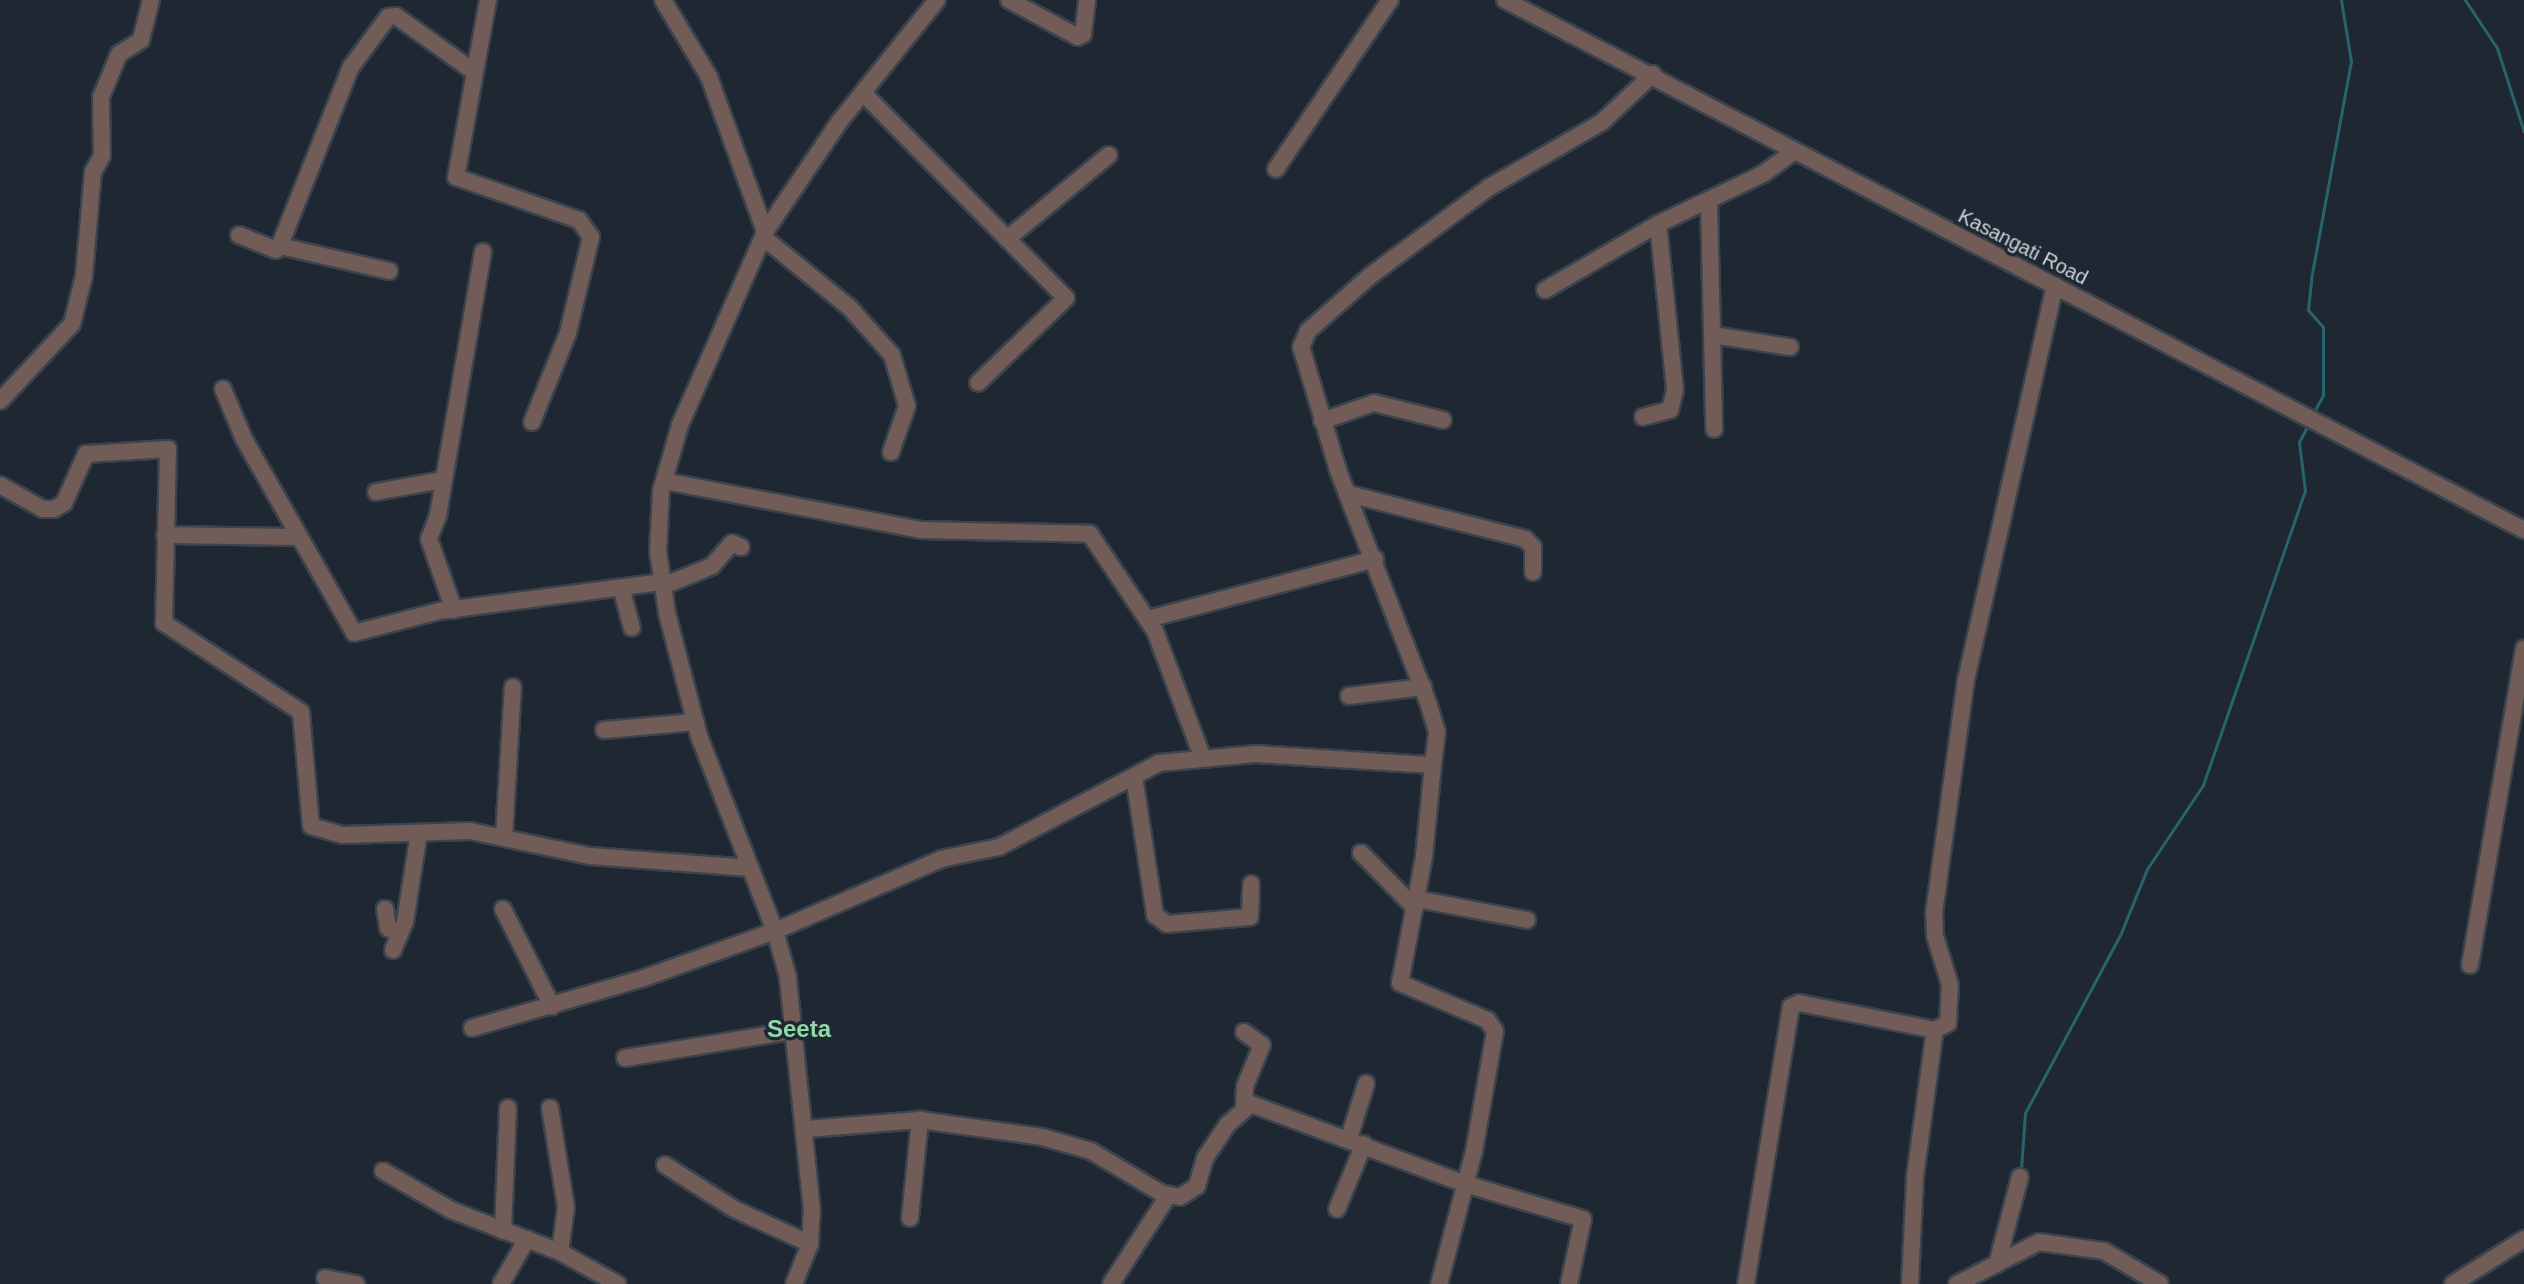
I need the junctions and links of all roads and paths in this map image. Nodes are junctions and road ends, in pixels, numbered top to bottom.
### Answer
1 (151, 0) edge
2 (488, 0) edge
3 (663, 0) edge
4 (937, 0) edge
5 (1009, 0) edge
6 (1087, 0) edge
7 (1390, 0) edge
8 (1505, 0) edge
9 (1524, 5) edge
10 (473, 71) junction
11 (1653, 74) junction
12 (864, 94) junction
13 (1793, 152) junction
14 (1109, 155) dead end
15 (1276, 169) dead end
16 (1709, 200) junction
17 (1658, 224) junction
18 (239, 235) dead end
19 (764, 235) junction
20 (1007, 239) junction
21 (280, 246) junction
22 (483, 252) dead end
23 (389, 271) dead end
24 (2055, 286) junction
25 (1545, 290) dead end
26 (1713, 335) junction
27 (1790, 347) dead end
28 (978, 383) dead end
29 (223, 389) dead end
30 (0, 401) edge
31 (1643, 417) dead end
32 (1443, 420) dead end
33 (1322, 421) junction
34 (532, 422) dead end
35 (1714, 429) dead end
36 (891, 452) dead end
37 (443, 480) junction
38 (664, 481) junction
39 (0, 485) edge
40 (376, 492) dead end
41 (1349, 494) junction
42 (2524, 530) edge
43 (165, 535) junction
44 (297, 537) junction
45 (741, 547) dead end
46 (1375, 559) junction
47 (1533, 572) dead end
48 (663, 584) junction
49 (621, 587) junction
50 (454, 610) junction
51 (1148, 619) junction
52 (632, 628) dead end
53 (2524, 649) edge
54 (513, 687) dead end
55 (1423, 687) junction
56 (1349, 696) dead end
57 (696, 722) junction
58 (604, 730) dead end
59 (1202, 756) junction
60 (1433, 765) junction
61 (1134, 776) junction
62 (419, 833) junction
63 (504, 837) junction
64 (1361, 853) dead end
65 (748, 868) junction
66 (1251, 884) dead end
67 (1416, 904) junction
68 (385, 909) dead end
69 (503, 909) dead end
70 (1527, 920) dead end
71 (775, 931) junction
72 (400, 934) junction
73 (393, 950) dead end
74 (2470, 965) dead end
75 (552, 1006) junction
76 (472, 1028) dead end
77 (797, 1030) junction
78 (1935, 1030) junction
79 (1244, 1032) dead end
80 (625, 1058) dead end
81 (1366, 1084) dead end
82 (1244, 1106) junction
83 (508, 1108) dead end
84 (550, 1108) dead end
85 (920, 1120) junction
86 (807, 1129) junction
87 (1356, 1141) junction
88 (665, 1165) dead end
89 (383, 1171) dead end
90 (2020, 1177) dead end
91 (1462, 1183) junction
92 (1168, 1196) junction
93 (1337, 1209) dead end
94 (910, 1218) dead end
95 (503, 1231) junction
96 (527, 1239) junction
97 (2524, 1239) edge
98 (810, 1244) junction
99 (560, 1252) junction
100 (1997, 1264) junction
101 (325, 1278) dead end
102 (356, 1284) edge
103 (501, 1284) edge
104 (618, 1284) edge
105 (794, 1284) edge
106 (1111, 1284) edge
107 (1439, 1284) edge
108 (1569, 1284) edge
109 (1746, 1284) edge
110 (1910, 1284) edge
111 (1957, 1284) edge
112 (2160, 1284) edge
113 (2453, 1284) edge

1 - 30 street
2 - 10 street
3 - 19 street
4 - 12 street
5 - 6 street
7 - 15 street
8 - 9 street, Kasangati Road
9 - 11 street, Kasangati Road
10 - 21 street
10 - 34 street
11 - 13 street, Kasangati Road
11 - 33 street
12 - 19 street
12 - 20 street
13 - 16 street
13 - 24 street, Kasangati Road
14 - 20 street
16 - 17 street
16 - 26 street
17 - 25 street
17 - 31 street
18 - 21 street
19 - 36 street
19 - 38 street
20 - 28 street
21 - 23 street
22 - 37 street
24 - 42 street, Kasangati Road
24 - 78 street
26 - 27 street
26 - 35 street
29 - 44 street
32 - 33 street
33 - 41 street
37 - 40 street
37 - 50 street
38 - 48 street
38 - 51 street
39 - 43 street
41 - 46 street
41 - 47 street
43 - 44 street
43 - 62 street
44 - 50 street
45 - 48 street
46 - 51 street
46 - 55 street
48 - 49 street
48 - 57 street
49 - 50 street
49 - 52 street
51 - 59 street
53 - 74 street
54 - 63 street
55 - 56 street
55 - 60 street
57 - 58 street
57 - 65 street
59 - 60 street
59 - 61 street
60 - 67 street
61 - 66 street
61 - 71 street
62 - 63 street
62 - 72 street
63 - 65 street
64 - 67 street
65 - 71 street
67 - 70 street
67 - 91 street
68 - 72 street
69 - 75 street
71 - 75 street
71 - 77 street
72 - 73 street
75 - 76 street
77 - 80 street
77 - 86 street
78 - 109 street
78 - 110 street
79 - 82 street
81 - 87 street
82 - 87 street
82 - 92 street
83 - 95 street
84 - 99 street
85 - 86 street
85 - 92 street
85 - 94 street
86 - 98 street
87 - 91 street
87 - 93 street
88 - 98 street
89 - 95 street
90 - 100 street
91 - 107 street
91 - 108 street
92 - 106 street
95 - 96 street
96 - 99 street
96 - 103 street
97 - 113 street
98 - 105 street
99 - 104 street
100 - 111 street
100 - 112 street
101 - 102 street

